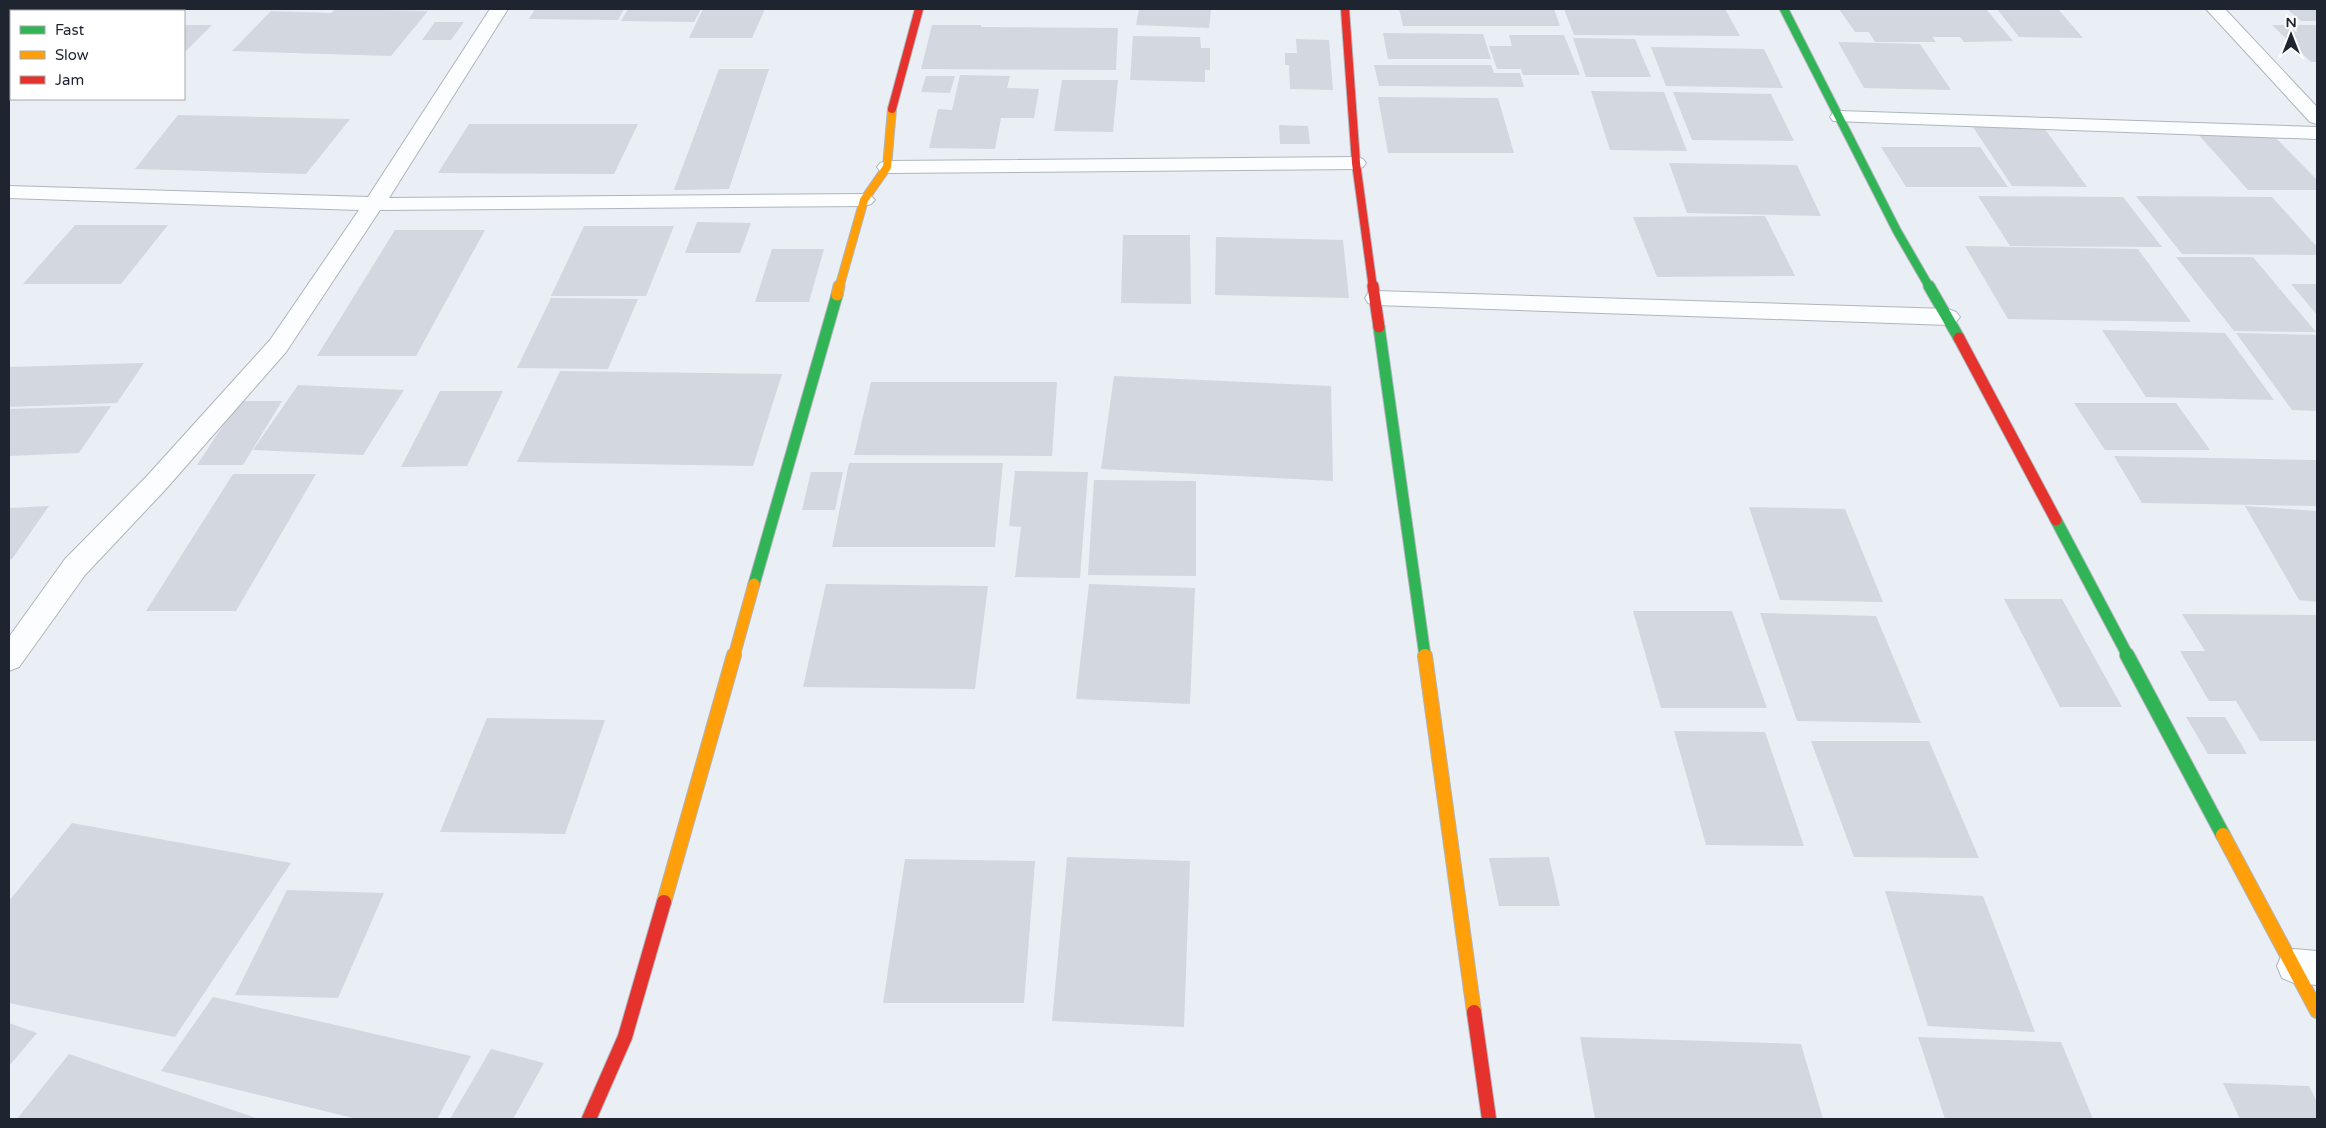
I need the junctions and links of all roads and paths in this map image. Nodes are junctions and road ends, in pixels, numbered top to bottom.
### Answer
1 (500, 9) edge
2 (919, 9) edge
3 (1345, 9) edge
4 (1784, 9) edge
5 (2215, 9) edge
6 (2298, 96) junction
7 (2317, 96) edge
8 (1840, 117) junction
9 (2317, 118) edge
10 (2317, 132) edge
11 (1356, 162) junction
12 (887, 167) junction
13 (9, 192) edge
14 (864, 200) junction
15 (374, 204) junction
16 (1376, 298) junction
17 (1948, 317) junction
18 (9, 659) edge
19 (2306, 967) edge
20 (2317, 1011) edge
21 (589, 1119) edge
22 (1489, 1119) edge

1 - 15 street
2 - 12 street
3 - 11 street
4 - 8 street
5 - 6 street
6 - 7 street
6 - 9 street
8 - 10 street
8 - 17 street
11 - 12 street
11 - 16 street
12 - 14 street
13 - 15 street
14 - 15 street
14 - 21 street
15 - 18 street
16 - 17 street
16 - 22 street
17 - 19 street
19 - 20 street

